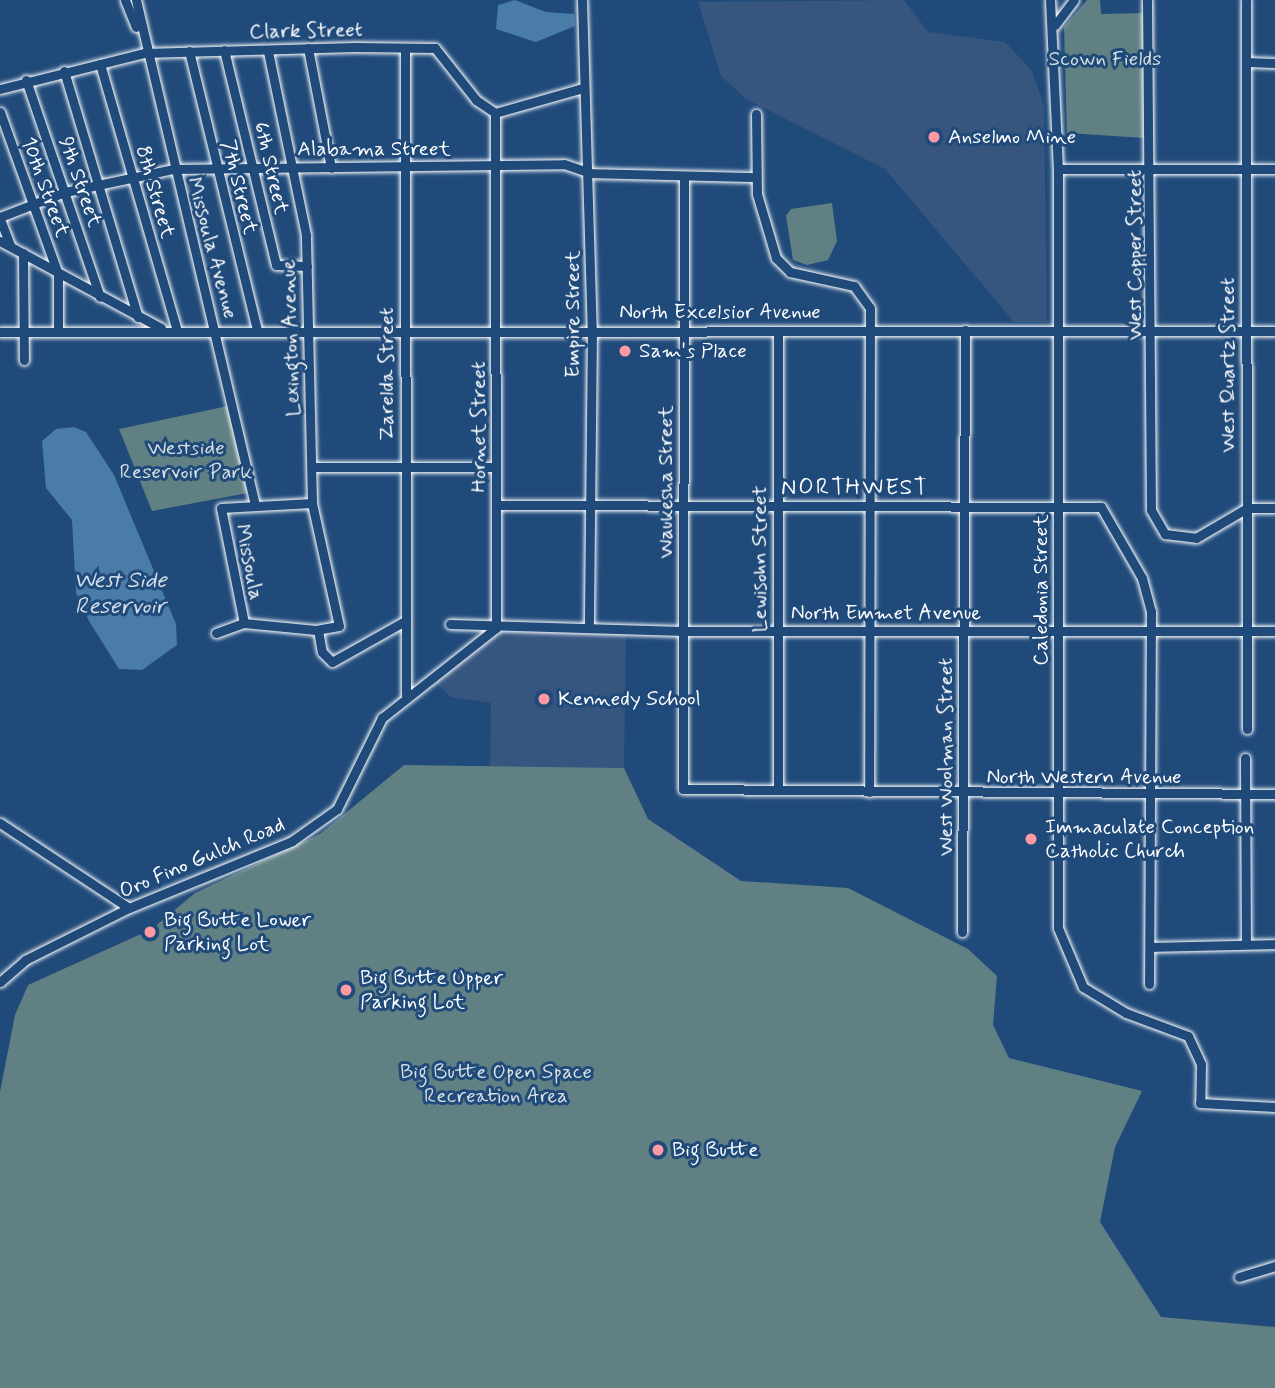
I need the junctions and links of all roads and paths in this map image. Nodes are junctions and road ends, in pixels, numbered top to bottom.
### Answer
1 (125, 0) edge
2 (136, 0) edge
3 (582, 0) edge
4 (1050, 0) edge
5 (1074, 0) edge
6 (1147, 0) edge
7 (1246, 0) edge
8 (1055, 25) junction
9 (140, 34) junction
10 (308, 48) junction
11 (405, 49) junction
12 (224, 50) junction
13 (189, 51) junction
14 (268, 51) junction
15 (144, 53) junction
16 (1246, 62) junction
17 (1275, 63) edge
18 (100, 64) junction
19 (64, 71) junction
20 (26, 80) junction
21 (583, 88) junction
22 (0, 89) edge
23 (0, 112) edge
24 (495, 113) junction
25 (756, 114) dead end
26 (497, 165) junction
27 (253, 166) junction
28 (292, 166) junction
29 (331, 168) junction
30 (1152, 168) junction
31 (173, 169) junction
32 (215, 169) junction
33 (403, 169) junction
34 (1058, 169) junction
35 (1275, 169) edge
36 (1246, 170) junction
37 (590, 173) junction
38 (132, 176) junction
39 (684, 176) junction
40 (755, 177) junction
41 (99, 185) junction
42 (65, 192) junction
43 (33, 204) junction
44 (0, 218) edge
45 (0, 241) edge
46 (10, 246) junction
47 (23, 253) junction
48 (307, 266) junction
49 (58, 274) junction
50 (100, 296) junction
51 (138, 317) junction
52 (308, 329) junction
53 (497, 329) junction
54 (592, 329) junction
55 (685, 329) junction
56 (58, 330) junction
57 (164, 330) junction
58 (177, 330) junction
59 (216, 330) junction
60 (257, 330) junction
61 (404, 330) junction
62 (965, 330) junction
63 (778, 331) junction
64 (871, 331) junction
65 (1058, 331) junction
66 (1153, 331) junction
67 (1245, 331) junction
68 (1275, 331) edge
69 (0, 332) edge
70 (24, 332) junction
71 (24, 360) dead end
72 (313, 467) junction
73 (496, 467) junction
74 (405, 468) junction
75 (312, 503) junction
76 (255, 505) junction
77 (496, 505) junction
78 (590, 506) junction
79 (684, 506) junction
80 (778, 506) junction
81 (872, 506) junction
82 (964, 506) junction
83 (1058, 506) junction
84 (1275, 508) edge
85 (1247, 509) junction
86 (405, 621) junction
87 (244, 623) junction
88 (450, 624) dead end
89 (496, 628) junction
90 (589, 628) junction
91 (318, 630) junction
92 (870, 630) junction
93 (964, 630) junction
94 (683, 631) junction
95 (777, 631) junction
96 (1058, 631) junction
97 (1248, 631) junction
98 (1275, 631) edge
99 (1152, 632) junction
100 (216, 633) dead end
101 (406, 698) junction
102 (1247, 729) dead end
103 (1245, 758) dead end
104 (778, 788) junction
105 (683, 789) joint
106 (869, 792) junction
107 (963, 794) junction
108 (1058, 794) junction
109 (1152, 794) junction
110 (1275, 794) edge
111 (1245, 795) junction
112 (0, 823) edge
113 (129, 908) junction
114 (962, 932) dead end
115 (1246, 944) junction
116 (1275, 944) edge
117 (1152, 947) junction
118 (0, 982) edge
119 (1149, 984) dead end
120 (1275, 1107) edge
121 (1275, 1266) edge
122 (1239, 1277) dead end

1 - 9 street
2 - 9 street, Missoula Avenue
3 - 21 street, Empire Street
4 - 8 street, Caledonia Street
5 - 8 street
6 - 30 street, West Copper Street
7 - 16 street, West Quartz Street
8 - 34 street, Caledonia Street
9 - 15 street, Missoula Avenue
10 - 11 street, Clark Street
10 - 14 street, Clark Street
10 - 29 street
11 - 24 street, Clark Street
11 - 33 street, Zarelda Street
12 - 13 street, Clark Street
12 - 14 street, Clark Street
12 - 27 street, 6th Street
13 - 15 street, Clark Street
13 - 32 street, 7th Street
14 - 28 street, Lexington Avenue
15 - 18 street, Clark Street
15 - 31 street, Missoula Avenue
16 - 17 street
16 - 36 street, West Quartz Street
18 - 19 street, Clark Street
18 - 38 street, 8th Street
19 - 20 street, Clark Street
19 - 41 street
20 - 22 street, Clark Street
20 - 42 street, 9th Street
21 - 24 street
21 - 37 street, Empire Street
23 - 43 street, 10th Street
24 - 26 street, Hornet Street
25 - 40 street
26 - 33 street, Alabama Street
26 - 37 street, Alabama Street
26 - 53 street, Hornet Street
27 - 28 street, Alabama Street
27 - 32 street, Alabama Street
27 - 48 street, 6th Street
28 - 29 street, Alabama Street
28 - 48 street, Lexington Avenue
29 - 33 street, Alabama Street
30 - 34 street
30 - 36 street
30 - 66 street, West Copper Street
31 - 32 street, Alabama Street
31 - 38 street, Alabama Street
31 - 59 street, Missoula Avenue
32 - 60 street, 7th Street
33 - 61 street, Zarelda Street
34 - 65 street, Caledonia Street
35 - 36 street
36 - 67 street, West Quartz Street
37 - 39 street, Alabama Street
37 - 54 street, Empire Street
38 - 41 street, Alabama Street
38 - 58 street, 8th Street
39 - 40 street, Alabama Street
39 - 55 street, Waukesha Street
40 - 64 street
41 - 42 street, Alabama Street
41 - 51 street
42 - 43 street, Alabama Street
42 - 50 street, 9th Street
43 - 44 street, Alabama Street
43 - 49 street, 10th Street
44 - 46 street
45 - 46 street
46 - 47 street
47 - 49 street
47 - 70 street
48 - 52 street, Lexington Avenue
49 - 50 street
49 - 56 street, 10th Street
50 - 51 street
51 - 57 street
52 - 60 street, North Excelsior Avenue
52 - 61 street, North Excelsior Avenue
52 - 72 street, Lexington Avenue
53 - 54 street, North Excelsior Avenue
53 - 61 street, North Excelsior Avenue
53 - 73 street, Hornet Street
54 - 55 street, North Excelsior Avenue
54 - 78 street, Empire Street
55 - 63 street, North Excelsior Avenue
55 - 79 street, Waukesha Street
56 - 57 street, North Excelsior Avenue
56 - 70 street, North Excelsior Avenue
57 - 58 street, North Excelsior Avenue
58 - 59 street, North Excelsior Avenue
59 - 60 street, North Excelsior Avenue
59 - 76 street, Missoula Avenue
61 - 74 street, Zarelda Street
62 - 64 street, North Excelsior Avenue
62 - 65 street, North Excelsior Avenue
62 - 82 street, West Woolman Street
63 - 64 street, North Excelsior Avenue
63 - 80 street, Lewisohn Street
64 - 81 street
65 - 66 street, North Excelsior Avenue
65 - 83 street, Caledonia Street
66 - 67 street, North Excelsior Avenue
66 - 85 street, West Copper Street
67 - 68 street, North Excelsior Avenue
67 - 85 street, West Quartz Street
69 - 70 street, North Excelsior Avenue
70 - 71 street
72 - 74 street
72 - 75 street, Lexington Avenue
73 - 74 street
73 - 77 street, Hornet Street
74 - 86 street, Zarelda Street
75 - 76 street
75 - 91 street, Lexington Avenue
76 - 87 street, Missoula
77 - 78 street
77 - 89 street, Hornet Street
78 - 79 street
78 - 90 street, Empire Street
79 - 80 street
79 - 94 street, Waukesha Street
80 - 81 street
80 - 95 street, Lewisohn Street
81 - 82 street
81 - 92 street
82 - 83 street
82 - 93 street, West Woolman Street
83 - 96 street, Caledonia Street
83 - 99 street
84 - 85 street
85 - 97 street, West Quartz Street
86 - 91 street
86 - 101 street, Zarelda Street
87 - 91 street
87 - 100 street
88 - 89 street, North Emmet Avenue
89 - 90 street, North Emmet Avenue
89 - 101 street
90 - 94 street, North Emmet Avenue
92 - 93 street, North Emmet Avenue
92 - 95 street, North Emmet Avenue
92 - 106 street
93 - 96 street, North Emmet Avenue
93 - 107 street, West Woolman Street
94 - 95 street, North Emmet Avenue
94 - 105 street, Waukesha Street
95 - 104 street, Lewisohn Street
96 - 99 street, North Emmet Avenue
96 - 108 street, Caledonia Street
97 - 98 street, North Emmet Avenue
97 - 99 street, North Emmet Avenue
97 - 102 street, West Quartz Street
99 - 109 street
101 - 113 street, Oro Fino Gulch Road
103 - 111 street
104 - 105 street, North Western Avenue
104 - 106 street, North Western Avenue
106 - 107 street, North Western Avenue
107 - 108 street, North Western Avenue
107 - 114 street, West Woolman Street
108 - 109 street, North Western Avenue
108 - 120 street, Caledonia Street
109 - 111 street, North Western Avenue
109 - 117 street
110 - 111 street, North Western Avenue
111 - 115 street
112 - 113 street
113 - 118 street, Oro Fino Gulch Road
115 - 116 street
115 - 117 street
117 - 119 street
121 - 122 street

